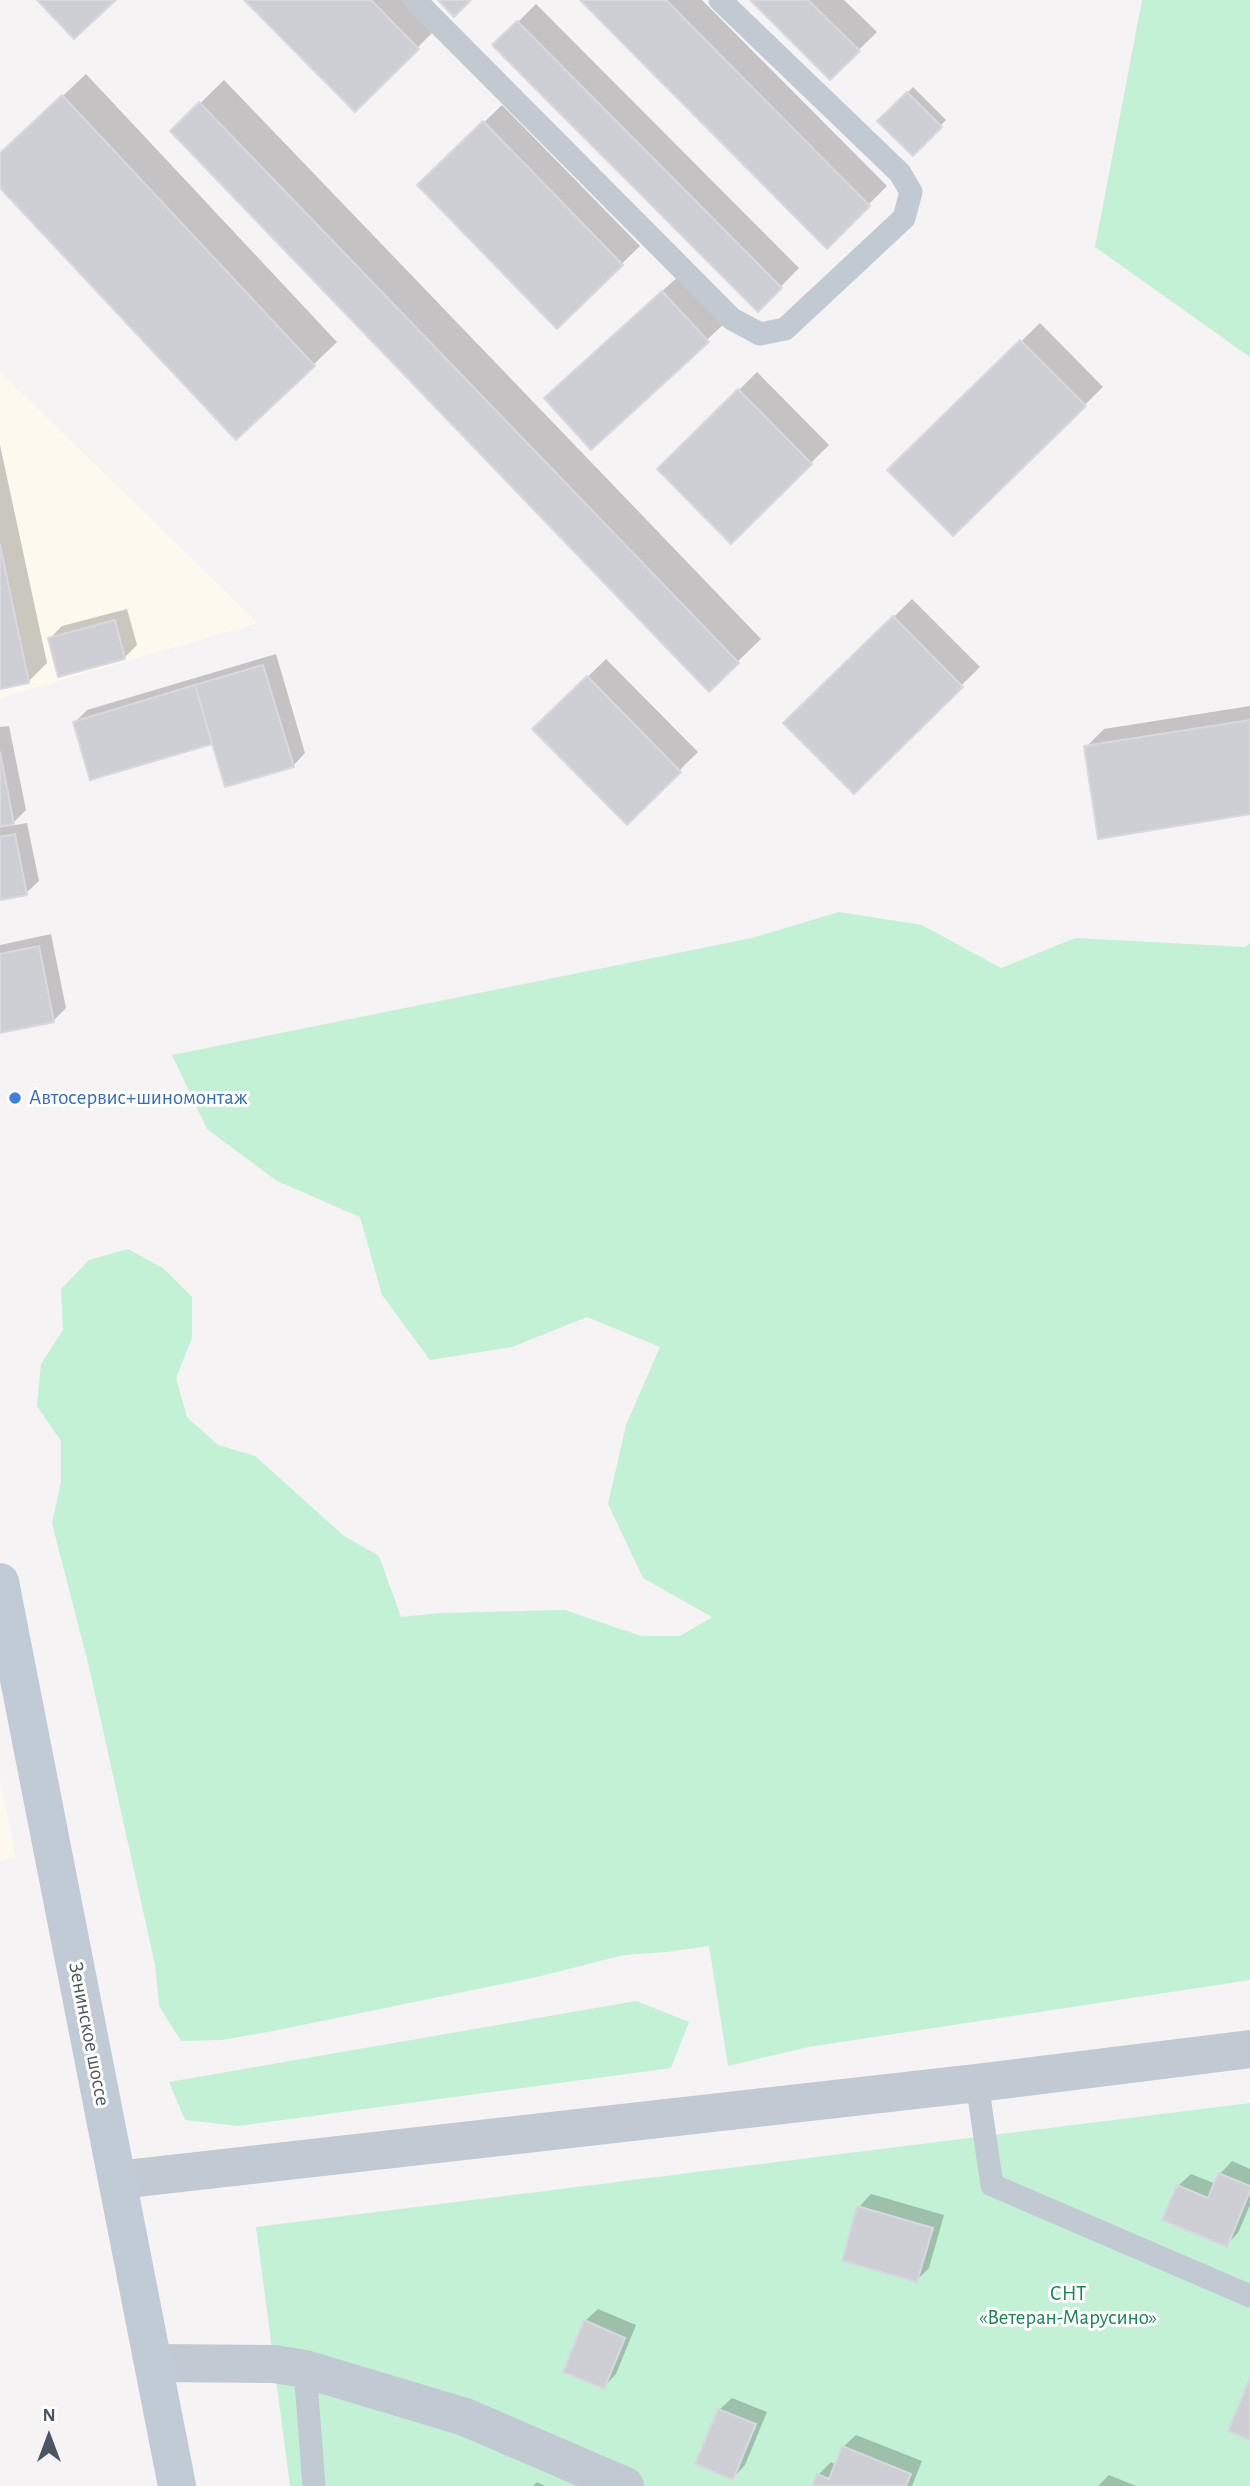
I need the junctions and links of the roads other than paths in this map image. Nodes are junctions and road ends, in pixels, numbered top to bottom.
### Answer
1 (415, 0) edge
2 (720, 0) edge
3 (0, 1582) edge
4 (1250, 2049) edge
5 (977, 2083) junction
6 (118, 2180) junction
7 (1250, 2296) edge
8 (153, 2363) junction
9 (305, 2369) junction
10 (177, 2486) edge
11 (314, 2486) edge
12 (625, 2486) edge

1 - 2 lane
3 - 6 main road, Зенинское шоссе
4 - 5 street
5 - 6 street
5 - 7 lane
6 - 8 main road, Зенинское шоссе
8 - 9 street
8 - 10 main road, Зенинское шоссе
9 - 11 lane
9 - 12 street

